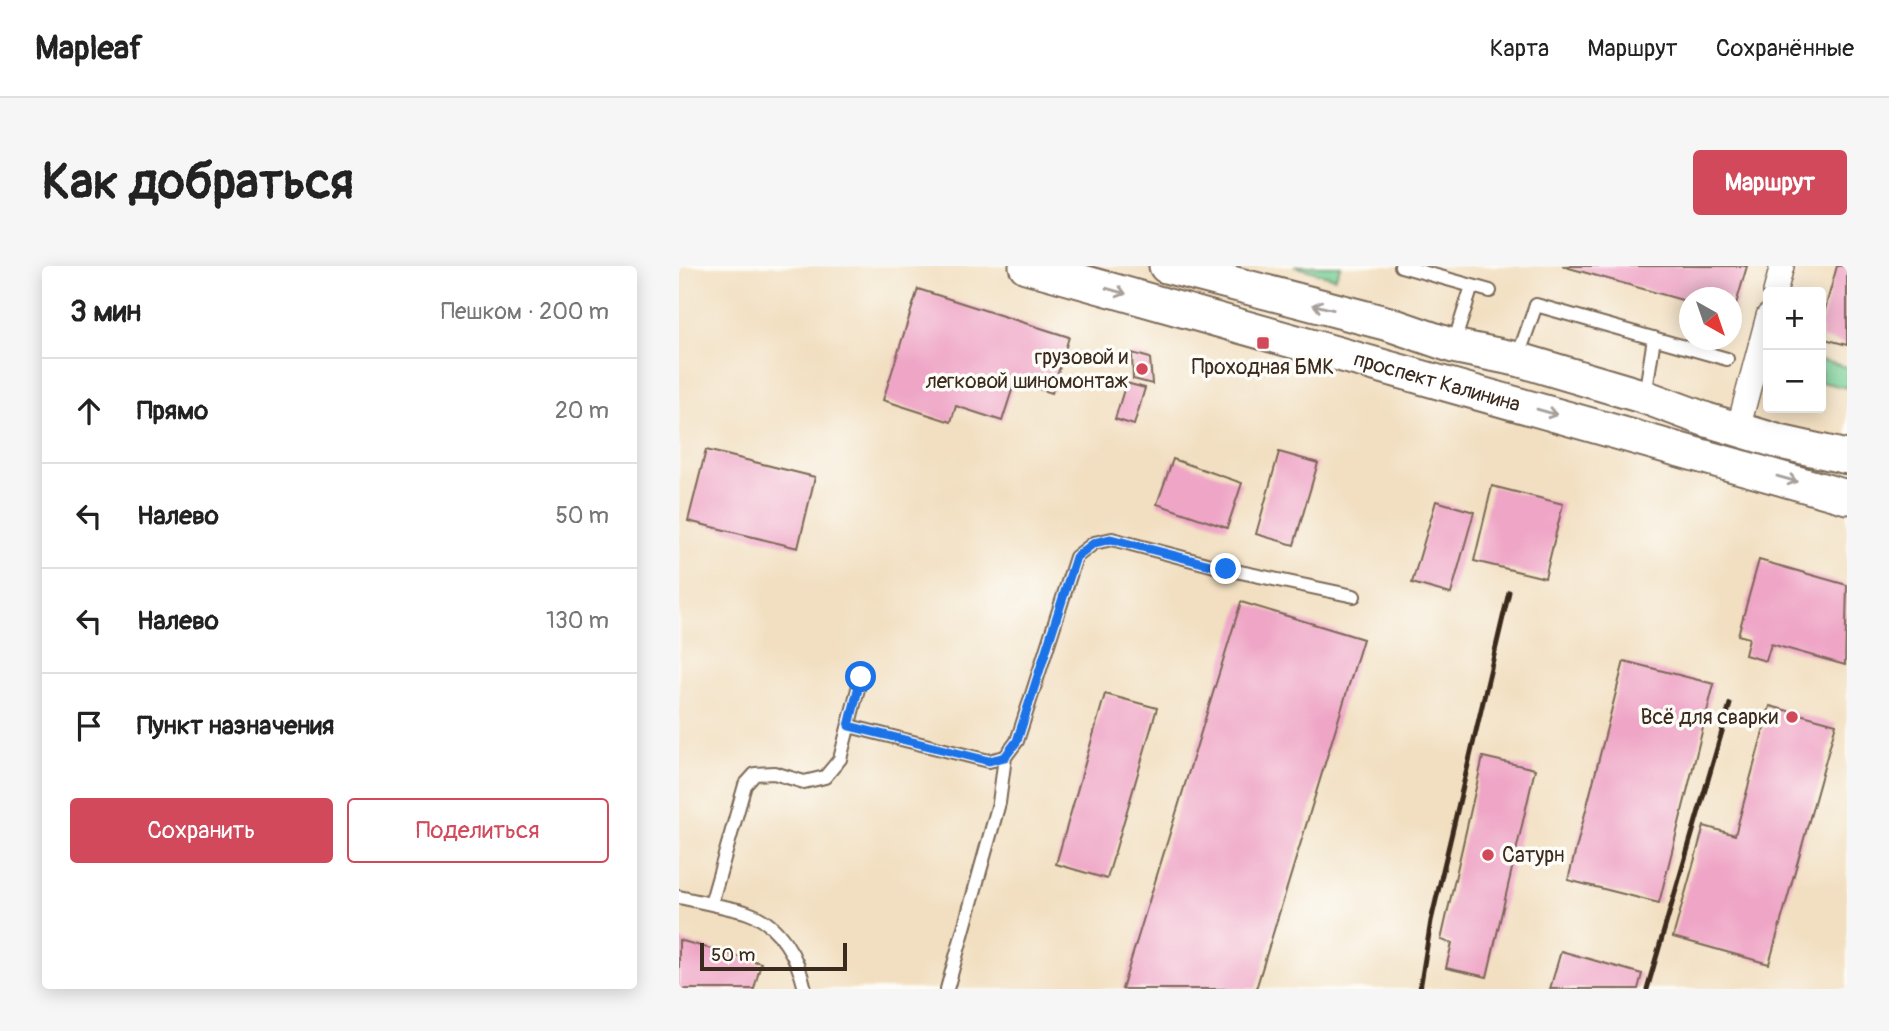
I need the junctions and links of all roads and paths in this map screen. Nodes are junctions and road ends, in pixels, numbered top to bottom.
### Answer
1 (1026, 266) edge
2 (1167, 266) edge
3 (1401, 266) edge
4 (1782, 266) edge
5 (1472, 286) junction
6 (1776, 287) edge
7 (1489, 291) dead end
8 (1763, 335) edge
9 (1654, 338) junction
10 (1453, 346) junction
11 (1517, 359) junction
12 (1727, 359) dead end
13 (1645, 397) junction
14 (1738, 429) junction
15 (1847, 457) edge
16 (1727, 462) junction
17 (1847, 496) edge
18 (1354, 596) dead end
19 (861, 677) dead end
20 (849, 726) junction
21 (1005, 757) junction
22 (679, 897) edge
23 (711, 904) junction
24 (805, 989) edge
25 (947, 989) edge

1 -> 16 main road, проспект Калинина
10 -> 2 main road, проспект Калинина
3 - 5 lane
4 - 6 street
5 - 7 lane
5 - 10 lane
8 - 14 street
9 - 11 lane
9 - 12 lane
9 - 13 lane
10 - 11 main road, проспект Калинина
11 - 13 main road, проспект Калинина
13 - 14 main road, проспект Калинина
14 - 15 main road, проспект Калинина
14 - 16 main road
16 -> 17 main road, проспект Калинина
18 - 21 lane
19 - 20 lane
20 - 21 lane
20 - 23 lane
21 - 25 lane
22 - 23 lane
23 - 24 lane

